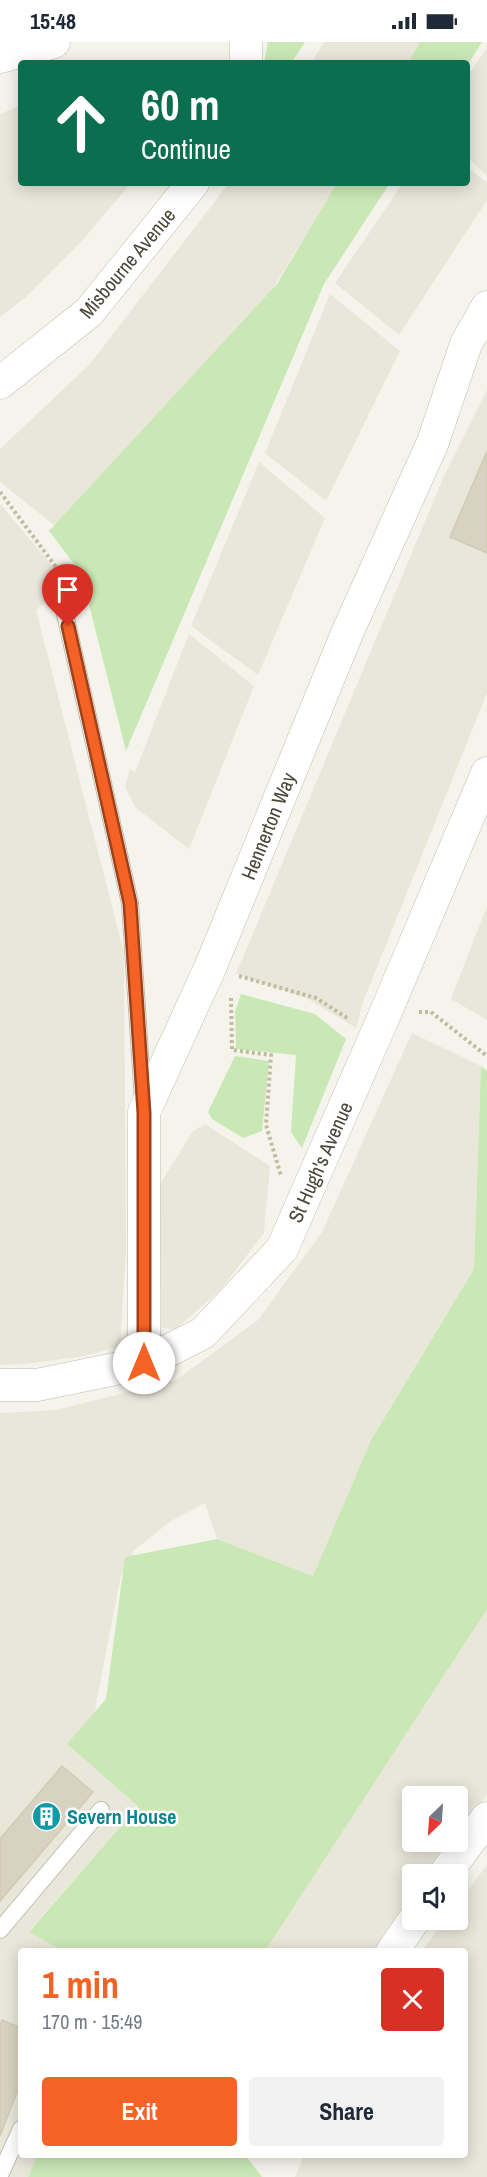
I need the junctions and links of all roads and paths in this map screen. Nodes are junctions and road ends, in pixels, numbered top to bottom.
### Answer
1 (54, 42) edge
2 (246, 42) edge
3 (0, 57) edge
4 (246, 60) edge
5 (192, 186) edge
6 (487, 307) edge
7 (0, 383) edge
8 (0, 492) edge
9 (71, 586) dead end
10 (63, 604) dead end
11 (487, 773) edge
12 (210, 968) junction
13 (431, 1012) dead end
14 (375, 1036) junction
15 (487, 1056) edge
16 (144, 1113) junction
17 (294, 1223) junction
18 (144, 1363) junction
19 (0, 1385) edge
20 (101, 1810) dead end
21 (487, 1818) edge
22 (452, 1864) edge
23 (0, 1930) edge
24 (407, 1930) edge
25 (395, 1948) edge
26 (18, 2136) edge
27 (0, 2175) edge

1 - 3 street
2 - 4 street
5 - 7 street, Misbourne Avenue
6 - 12 street, Hennerton Way
8 - 9 path
10 - 16 lane
11 - 14 street, St Hugh's Avenue
12 - 14 path
12 - 16 street, Hennerton Way
12 - 17 path
13 - 15 path
14 - 17 street, St Hugh's Avenue
16 - 18 street, Hennerton Way
17 - 18 street, St Hugh's Avenue
18 - 19 street, St Hugh's Avenue
20 - 23 lane
21 - 22 street
24 - 25 street
26 - 27 lane

